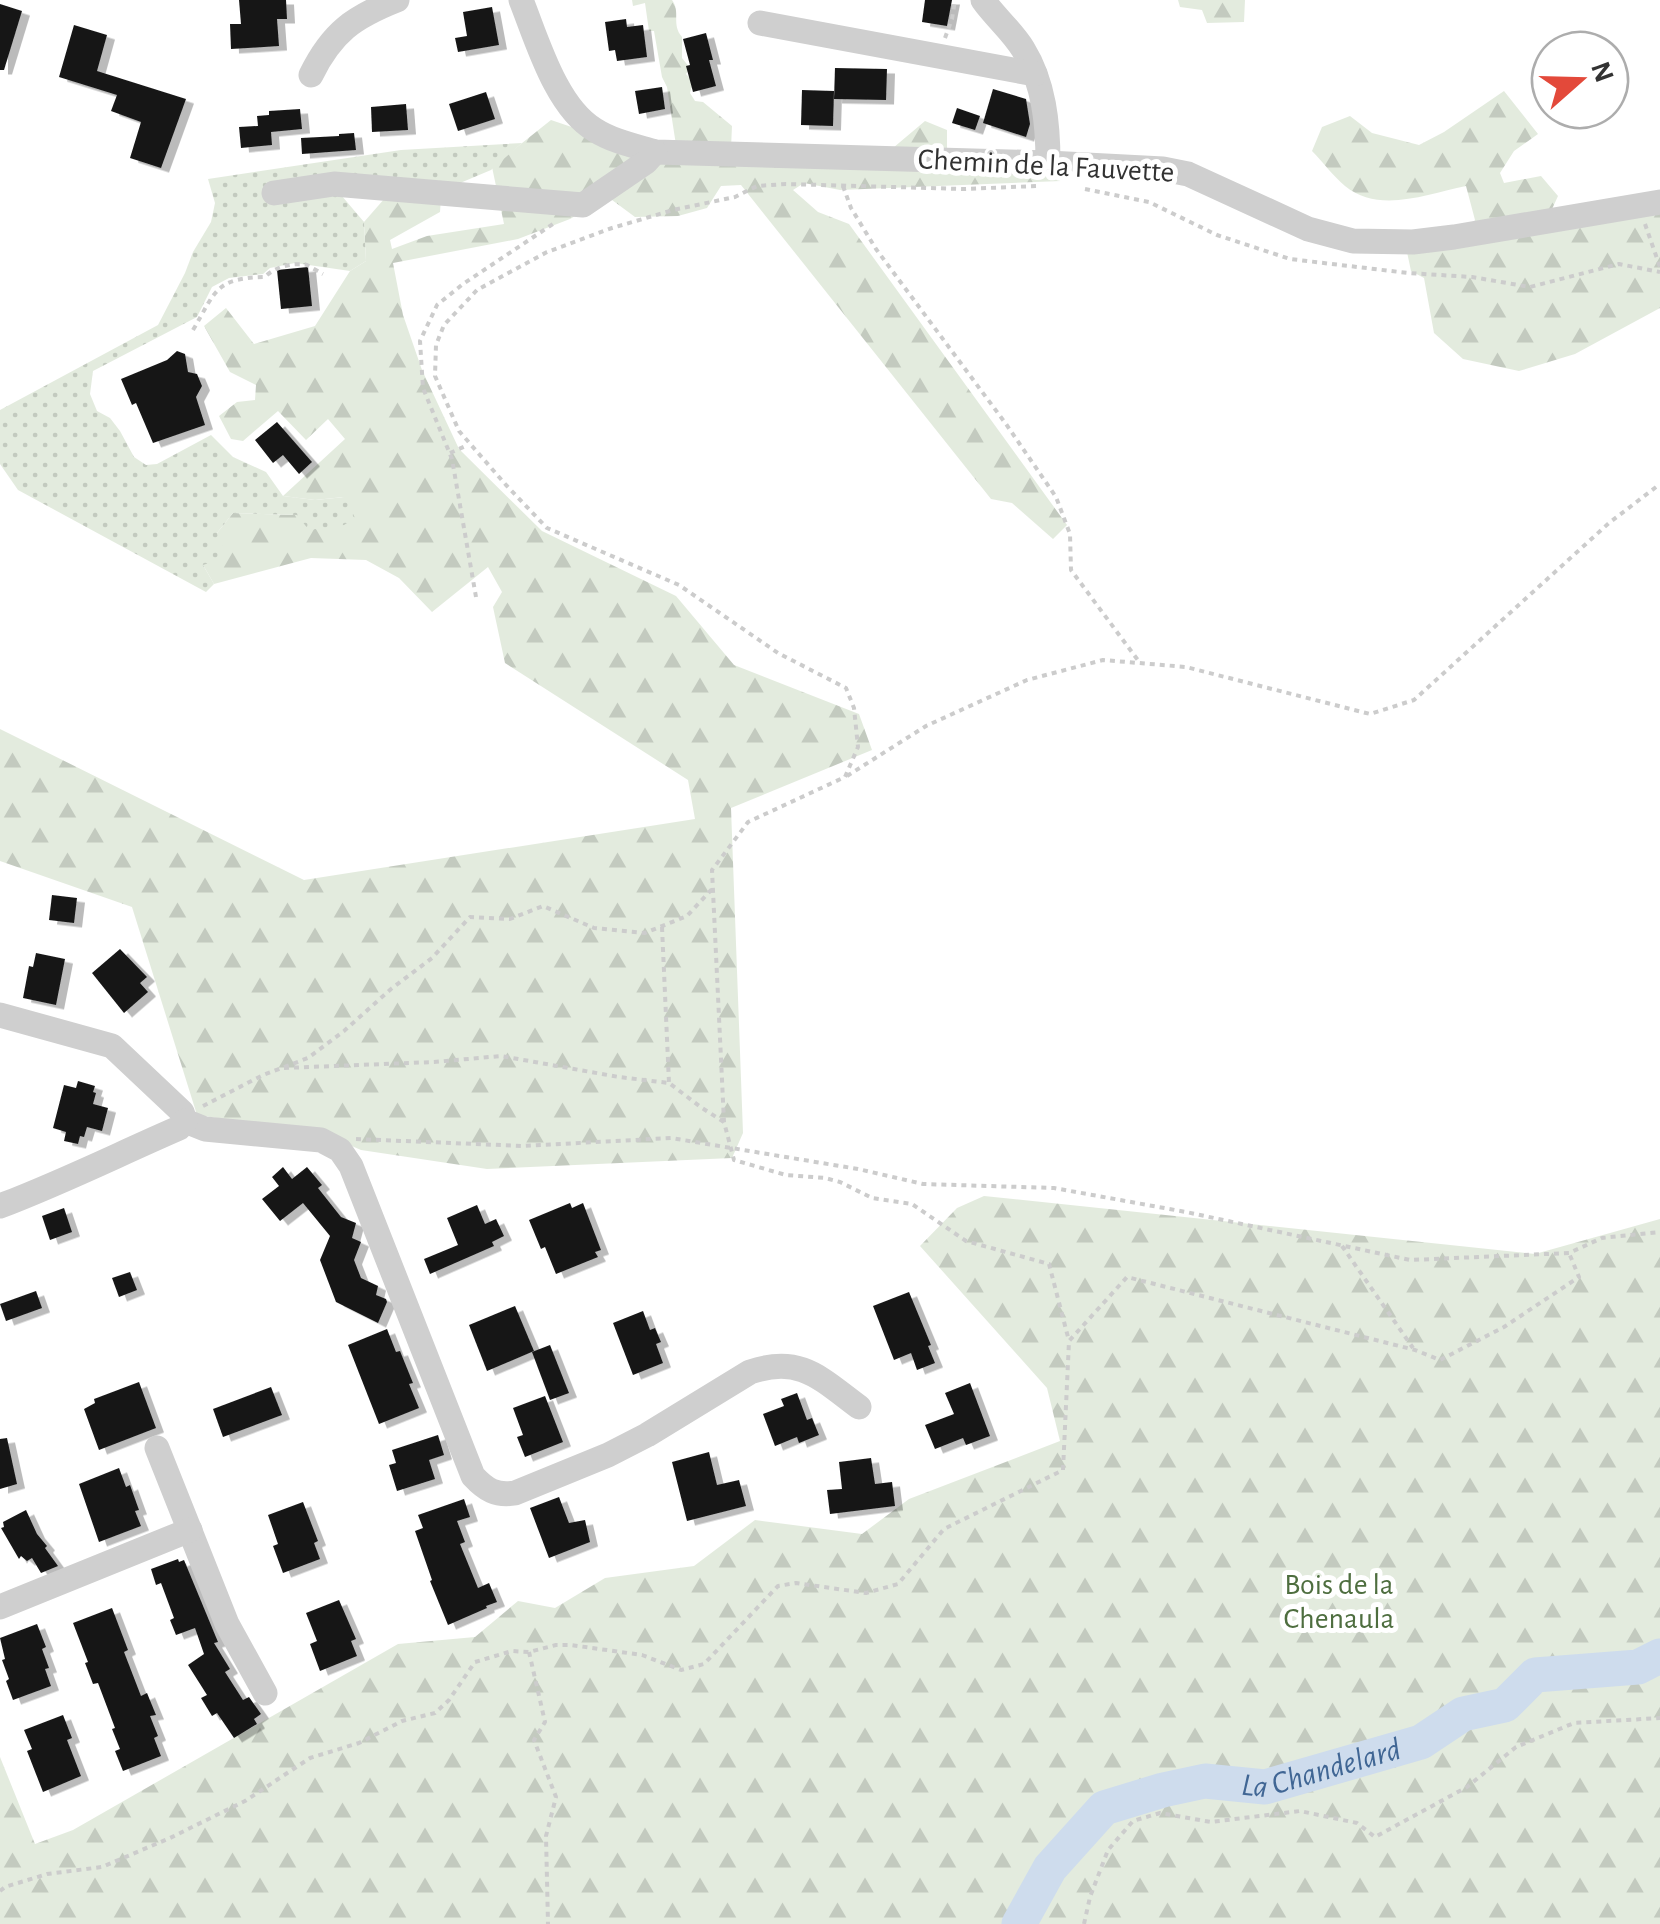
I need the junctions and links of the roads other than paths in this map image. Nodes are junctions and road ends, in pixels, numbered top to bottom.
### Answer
1 (398, 0) edge
2 (521, 0) edge
3 (983, 0) edge
4 (760, 23) dead end
5 (1035, 74) junction
6 (311, 76) dead end
7 (655, 152) junction
8 (1048, 174) junction
9 (274, 193) dead end
10 (1649, 203) edge
11 (0, 1016) edge
12 (185, 1121) junction
13 (0, 1206) edge
14 (858, 1406) dead end
15 (158, 1448) dead end
16 (190, 1530) junction
17 (0, 1608) edge
18 (264, 1693) dead end

1 - 6 street
2 - 7 street, Chemin de la Fauvette
3 - 5 street
4 - 5 street
5 - 8 street
7 - 8 street, Chemin de la Fauvette
7 - 9 street
8 - 10 street, Chemin de la Fauvette
11 - 12 street
12 - 13 street
12 - 14 street
15 - 16 street
16 - 17 street
16 - 18 street

